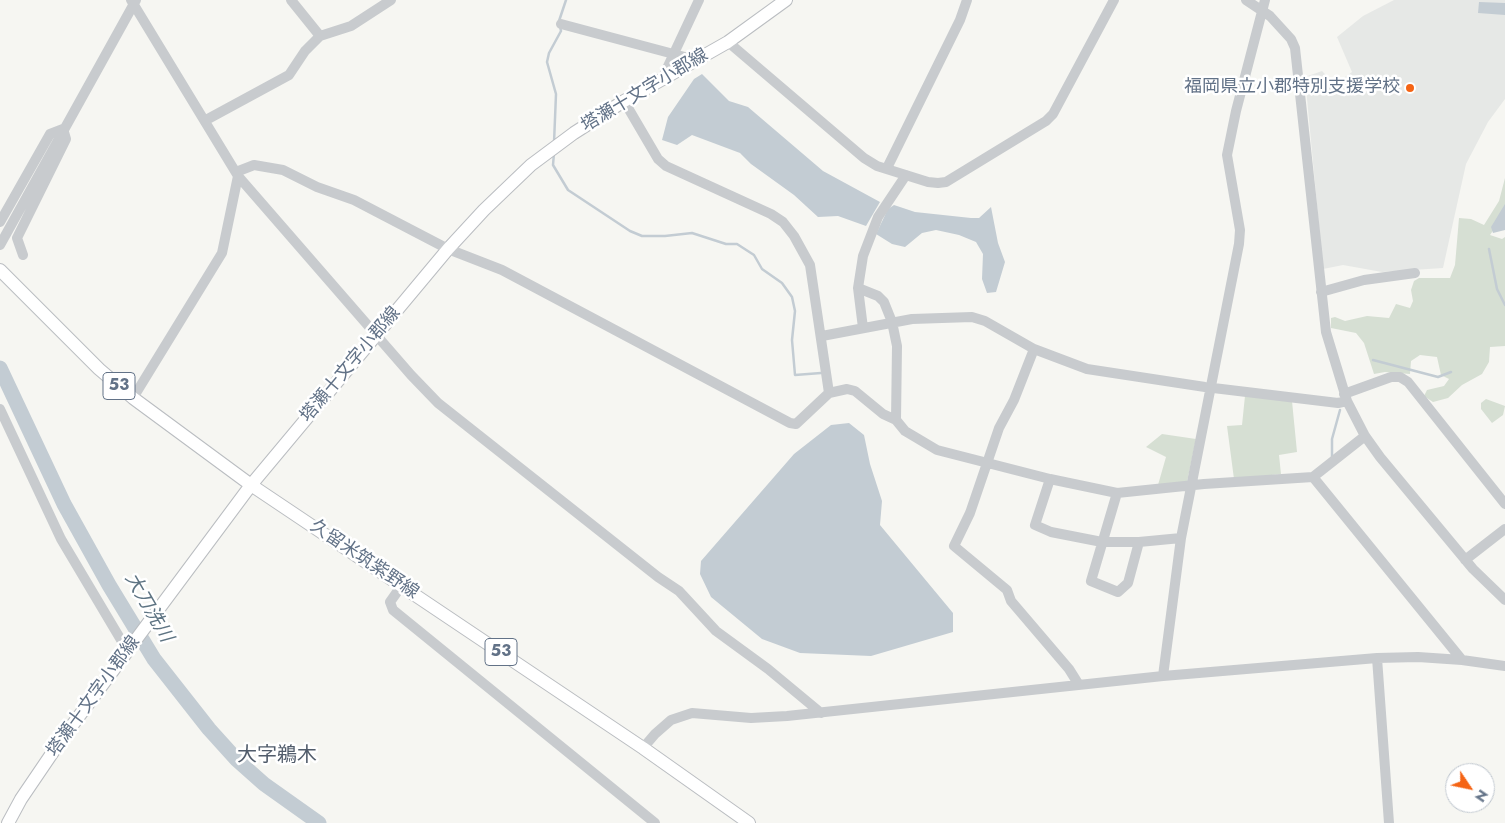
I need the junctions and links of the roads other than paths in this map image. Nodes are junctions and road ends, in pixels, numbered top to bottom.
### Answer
1 (291, 0) edge
2 (391, 0) edge
3 (699, 0) edge
4 (786, 0) edge
5 (967, 0) edge
6 (1114, 0) edge
7 (1246, 0) edge
8 (1265, 0) edge
9 (133, 1) edge
10 (1264, 13) junction
11 (561, 24) dead end
12 (320, 36) junction
13 (728, 42) junction
14 (674, 55) junction
15 (696, 60) junction
16 (662, 79) junction
17 (624, 101) junction
18 (206, 120) junction
19 (64, 129) junction
20 (887, 168) junction
21 (237, 174) junction
22 (906, 175) junction
23 (0, 222) edge
24 (0, 245) edge
25 (448, 249) junction
26 (23, 255) dead end
27 (0, 270) edge
28 (1415, 273) dead end
29 (858, 288) junction
30 (1321, 292) junction
31 (892, 322) junction
32 (863, 328) junction
33 (376, 336) junction
34 (822, 336) junction
35 (1034, 349) junction
36 (1210, 386) junction
37 (830, 393) junction
38 (133, 398) junction
39 (1346, 398) junction
40 (0, 409) edge
41 (896, 420) junction
42 (1365, 436) junction
43 (987, 463) junction
44 (1313, 477) junction
45 (1050, 479) junction
46 (251, 485) junction
47 (1191, 486) junction
48 (1117, 493) junction
49 (1505, 504) edge
50 (1505, 529) edge
51 (1181, 538) junction
52 (1102, 542) junction
53 (1139, 542) junction
54 (1466, 560) junction
55 (402, 585) junction
56 (1505, 600) edge
57 (128, 648) junction
58 (1377, 658) junction
59 (1462, 660) junction
60 (1505, 666) edge
61 (1163, 676) junction
62 (1079, 685) junction
63 (821, 713) junction
64 (643, 748) junction
65 (8, 823) edge
66 (655, 823) edge
67 (749, 823) edge
68 (1389, 823) edge

1 - 12 street
2 - 12 street
3 - 14 street
4 - 13 main road, 塔瀬十文字小郡線
5 - 20 street
6 - 22 street
7 - 10 street
8 - 10 street
9 - 18 street
9 - 19 street
10 - 30 street
10 - 36 street
11 - 14 street
12 - 18 street
13 - 15 main road, 塔瀬十文字小郡線
13 - 20 street
14 - 15 street
14 - 16 street
15 - 16 main road, 塔瀬十文字小郡線
16 - 17 main road, 塔瀬十文字小郡線
17 - 25 main road, 塔瀬十文字小郡線
17 - 34 street
18 - 21 street
19 - 23 street
19 - 24 street
19 - 26 street
20 - 22 street
21 - 25 street
21 - 33 street
21 - 38 street
22 - 29 street
25 - 33 main road, 塔瀬十文字小郡線
25 - 37 street
27 - 38 main road, 久留米筑紫野線 / 53
28 - 30 street
29 - 31 street
29 - 32 street
30 - 39 street
31 - 32 street
31 - 35 street
31 - 41 street
32 - 34 street
33 - 46 main road, 塔瀬十文字小郡線
33 - 63 street
34 - 37 street
35 - 36 street
35 - 43 street
36 - 39 street
36 - 47 street
37 - 41 street
38 - 46 main road, 久留米筑紫野線 / 53
39 - 42 street
39 - 49 street
40 - 57 street
41 - 43 street
42 - 44 street
42 - 54 street
43 - 45 street
43 - 62 street
44 - 47 street
44 - 59 street
45 - 48 street
45 - 52 street
46 - 55 main road, 久留米筑紫野線 / 53
46 - 57 main road, 塔瀬十文字小郡線
47 - 48 street
47 - 51 street
48 - 52 street
50 - 54 street
51 - 53 street
51 - 61 street
52 - 53 street
52 - 53 street
54 - 56 street
55 - 64 main road, 久留米筑紫野線 / 53
55 - 66 street
57 - 65 main road, 塔瀬十文字小郡線
58 - 59 street
58 - 61 street
58 - 68 street
59 - 60 street
61 - 62 street
62 - 63 street
63 - 64 street
64 - 67 main road, 久留米筑紫野線 / 53

